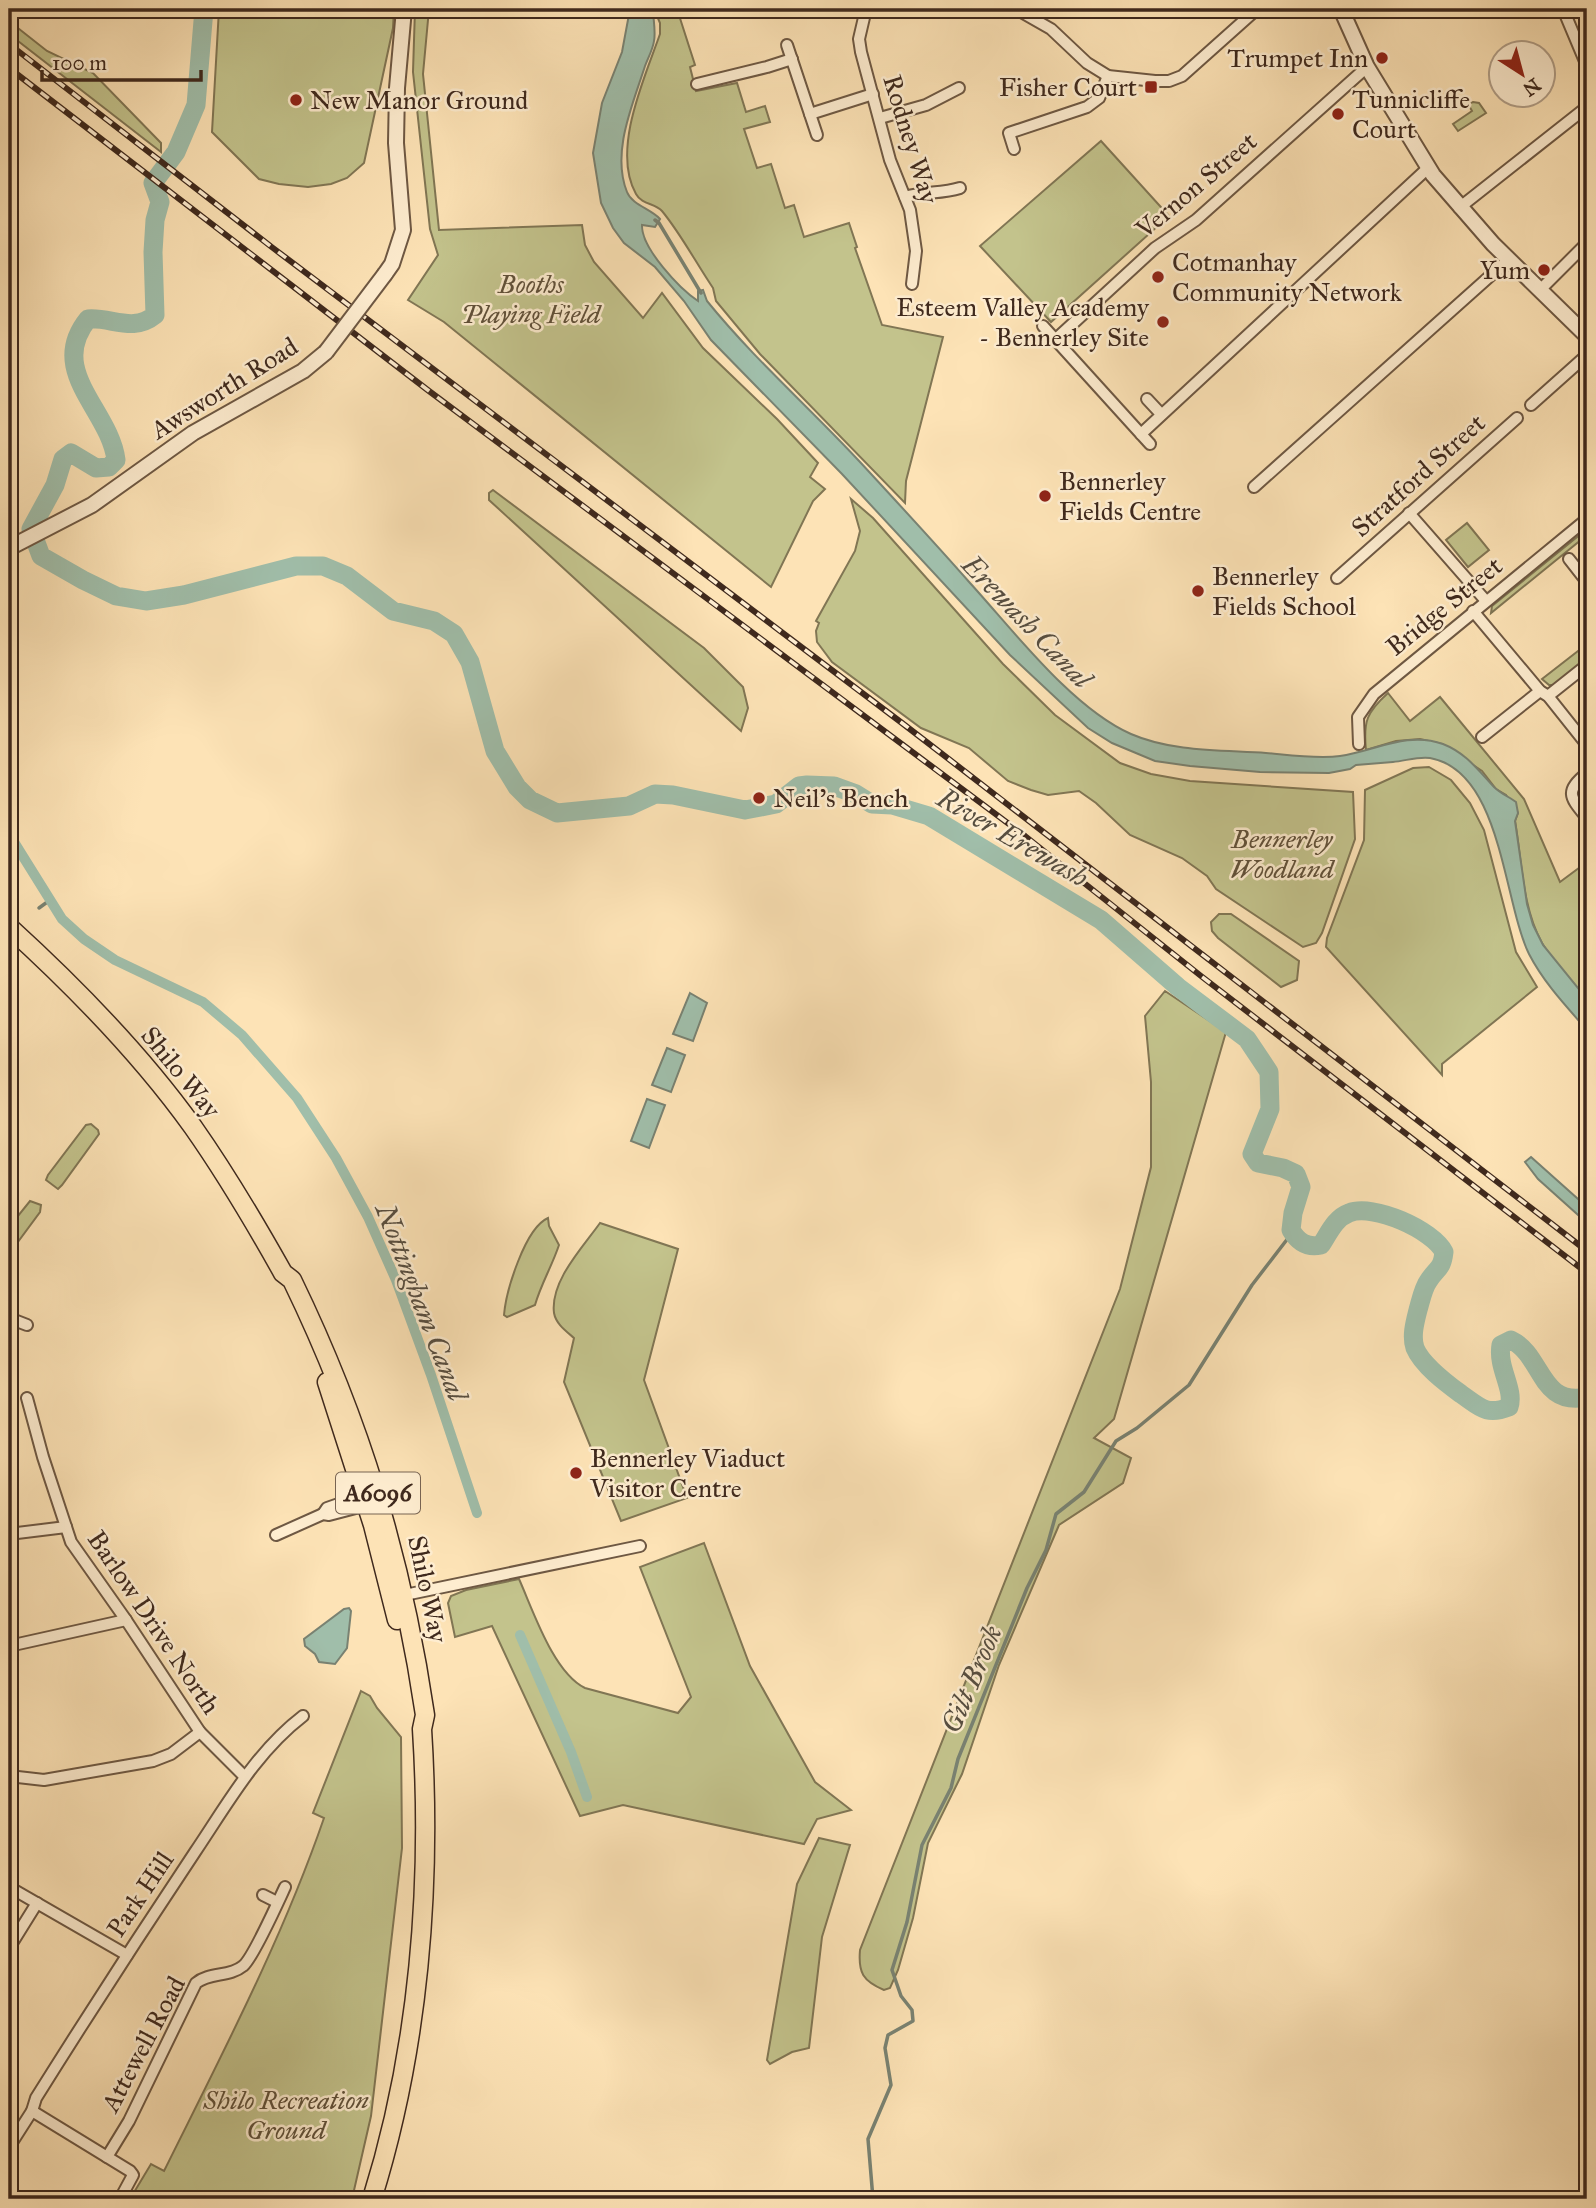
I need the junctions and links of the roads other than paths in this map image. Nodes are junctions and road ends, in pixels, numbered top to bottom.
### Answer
1 (404, 9) edge
2 (866, 9) edge
3 (1016, 9) edge
4 (1257, 9) edge
5 (1341, 9) edge
6 (1563, 9) edge
7 (787, 45) dead end
8 (792, 59) junction
9 (1587, 66) edge
10 (1367, 67) junction
11 (1108, 76) junction
12 (697, 84) dead end
13 (959, 88) dead end
14 (873, 94) junction
15 (1587, 107) edge
16 (810, 114) junction
17 (880, 117) junction
18 (817, 135) dead end
19 (1014, 149) dead end
20 (1428, 168) junction
21 (961, 187) dead end
22 (905, 197) junction
23 (1459, 208) junction
24 (1587, 243) edge
25 (1508, 260) junction
26 (912, 284) dead end
27 (1539, 291) junction
28 (1043, 326) dead end
29 (1587, 336) edge
30 (1055, 340) junction
31 (1587, 355) edge
32 (1147, 399) dead end
33 (1531, 405) dead end
34 (1161, 414) junction
35 (1517, 418) dead end
36 (1141, 433) junction
37 (1150, 444) dead end
38 (1254, 487) dead end
39 (1409, 513) junction
40 (1587, 519) edge
41 (18, 544) edge
42 (1569, 559) dead end
43 (1337, 578) dead end
44 (1587, 582) edge
45 (1486, 601) junction
46 (1473, 611) junction
47 (1587, 665) edge
48 (1544, 693) junction
49 (1482, 737) dead end
50 (1359, 744) dead end
51 (1587, 745) edge
52 (1587, 774) edge
53 (1587, 818) edge
54 (9, 927) edge
55 (9, 1318) edge
56 (27, 1325) dead end
57 (27, 1398) dead end
58 (372, 1499) junction
59 (66, 1527) junction
60 (9, 1534) edge
61 (276, 1535) dead end
62 (640, 1546) dead end
63 (404, 1594) junction
64 (396, 1616) junction
65 (126, 1620) junction
66 (9, 1646) edge
67 (303, 1716) dead end
68 (422, 1729) junction
69 (200, 1732) junction
70 (9, 1776) edge
71 (244, 1776) junction
72 (9, 1887) edge
73 (285, 1887) dead end
74 (263, 1895) dead end
75 (278, 1902) junction
76 (37, 1903) junction
77 (9, 1948) edge
78 (127, 1955) junction
79 (32, 2111) junction
80 (9, 2147) edge
81 (107, 2157) junction
82 (120, 2199) edge
83 (372, 2199) edge

1 - 41 street, Awsworth Road, bridge
2 - 14 street, Rodney Way
3 - 11 street
4 - 11 street
5 - 10 street
6 - 9 street
7 - 8 street
8 - 12 street
8 - 16 street
10 - 20 street
10 - 30 street, Vernon Street
11 - 19 street
13 - 17 street
14 - 16 street
14 - 17 street, Rodney Way
15 - 23 street
16 - 18 street
17 - 22 street, Rodney Way
20 - 23 street
20 - 34 street
21 - 22 street
22 - 26 street, Rodney Way
23 - 25 street
24 - 27 street
25 - 27 street
25 - 38 street
27 - 29 street
28 - 30 street
30 - 36 street
31 - 33 street
32 - 34 street
34 - 36 street
35 - 39 street, Stratford Street
36 - 37 street
39 - 43 street, Stratford Street
39 - 45 street
40 - 45 street, Bridge Street
42 - 44 street
45 - 46 street, Bridge Street
46 - 48 street
46 - 50 street, Bridge Street
47 - 48 street
48 - 49 street
48 - 51 street
52 - 53 street
54 - 58 main road, Shilo Way / A6096
55 - 56 street
57 - 59 street, Barlow Drive North
58 - 61 street
58 - 63 main road, Shilo Way / A6096
58 - 64 main road, Shilo Way / A6096
59 - 60 street
59 - 65 street, Barlow Drive North
62 - 63 street
63 - 64 street
63 - 68 main road, Shilo Way / A6096
64 - 68 main road, Shilo Way / A6096
65 - 66 street
65 - 69 street, Barlow Drive North
67 - 71 street, Park Hill
68 - 83 main road, Shilo Way / A6096
69 - 70 street
69 - 71 street, Barlow Drive North
71 - 78 street, Park Hill
72 - 76 street
73 - 75 street, Attewell Road
74 - 75 street
75 - 81 street, Attewell Road
76 - 77 street
76 - 78 street
78 - 79 street, Park Hill
79 - 80 street, Park Hill
79 - 81 street
81 - 82 street

